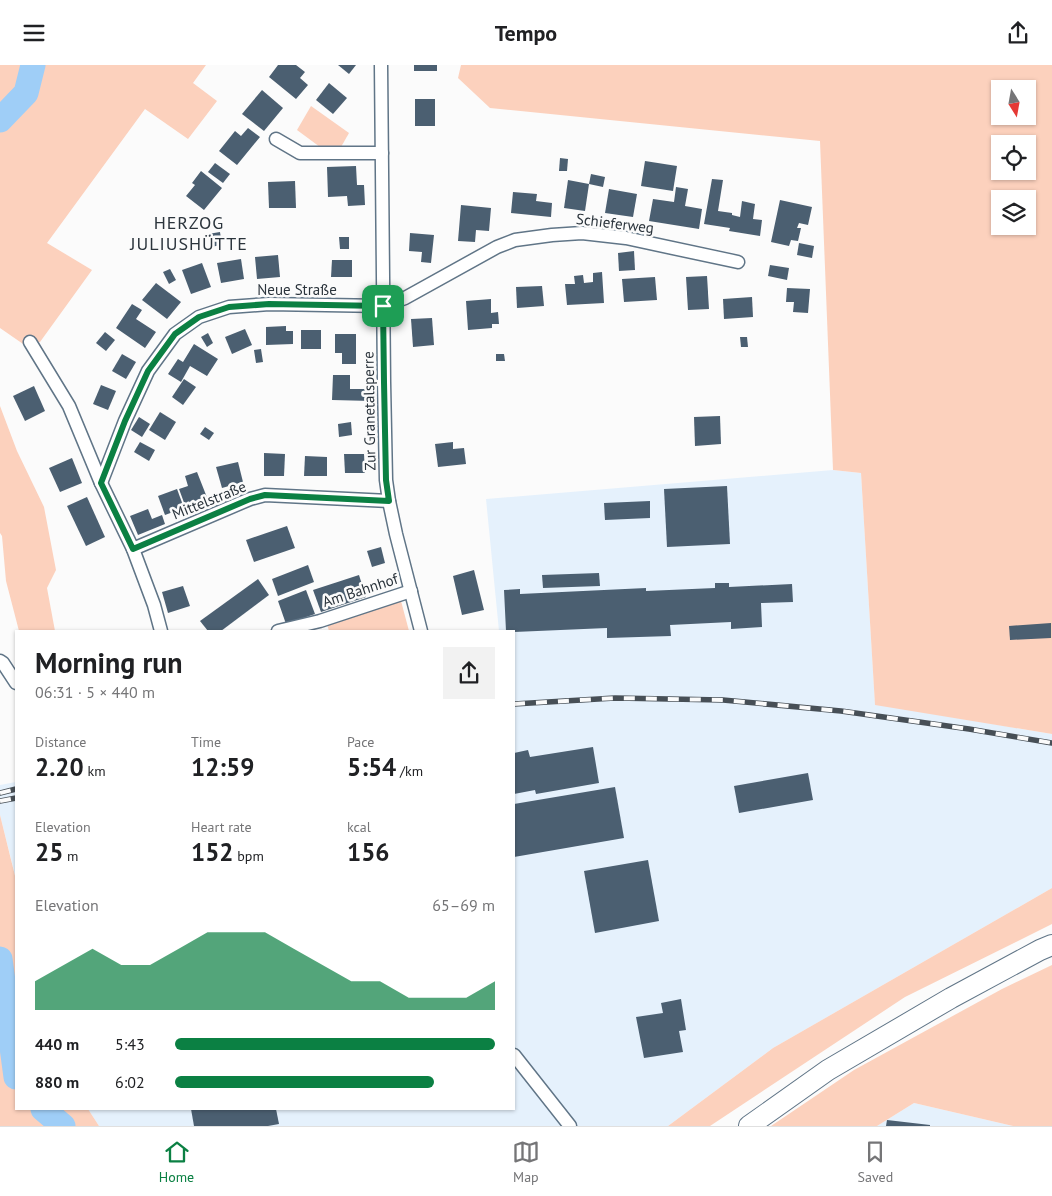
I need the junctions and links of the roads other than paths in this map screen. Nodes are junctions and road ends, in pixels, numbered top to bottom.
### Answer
1 (381, 65) edge
2 (276, 139) dead end
3 (382, 153) junction
4 (738, 262) dead end
5 (383, 306) junction
6 (30, 342) dead end
7 (101, 483) junction
8 (389, 501) junction
9 (133, 549) junction
10 (411, 591) junction
11 (321, 626) edge
12 (161, 630) edge
13 (287, 630) edge
14 (422, 630) edge
15 (0, 661) edge
16 (15, 681) edge
17 (1052, 945) edge
18 (515, 1056) edge
19 (570, 1126) edge
20 (748, 1126) edge

1 - 3 street, Zur Granetalsperre
2 - 3 street
3 - 5 street, Zur Granetalsperre
4 - 5 street, Schieferweg
5 - 7 street, Neue Straße
5 - 8 street, Zur Granetalsperre
6 - 7 street
7 - 9 street
8 - 9 street, Mittelstraße
8 - 10 street, Zur Granetalsperre
9 - 12 street
10 - 11 street, Am Bahnhof
10 - 14 street, Zur Granetalsperre
11 - 13 street, Am Bahnhof
15 - 16 street
17 - 20 highway
18 - 19 street

